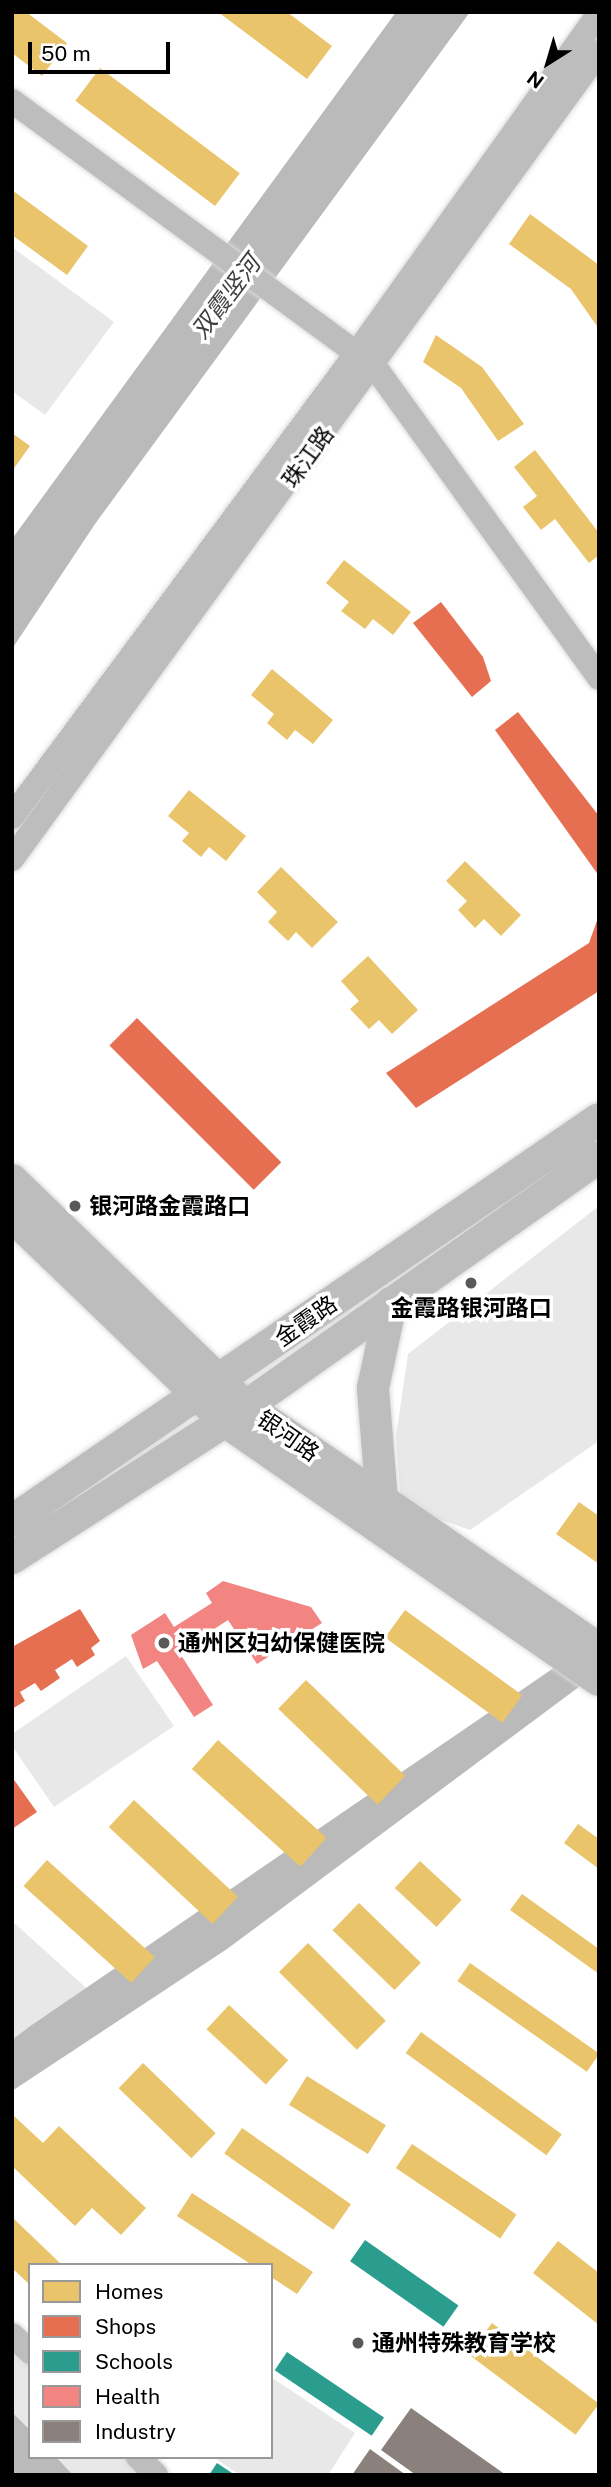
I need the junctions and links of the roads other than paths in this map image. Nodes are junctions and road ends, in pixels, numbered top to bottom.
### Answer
1 (599, 13) edge
2 (599, 52) edge
3 (12, 101) edge
4 (366, 360) junction
5 (599, 678) edge
6 (12, 817) edge
7 (12, 859) edge
8 (599, 1119) edge
9 (599, 1157) edge
10 (12, 1180) edge
11 (12, 1216) edge
12 (391, 1303) junction
13 (208, 1388) junction
14 (235, 1413) junction
15 (382, 1501) junction
16 (12, 1521) edge
17 (12, 1558) edge
18 (599, 1648) edge
19 (599, 1680) edge
20 (12, 2335) edge
21 (28, 2350) edge
22 (140, 2459) edge
23 (156, 2475) edge

1 - 4 street, 珠江路
2 - 4 street, 珠江路
3 - 4 street
4 - 5 street
4 - 6 street, 珠江路
4 - 7 street, 珠江路
8 - 13 main road, 金霞路
9 - 12 main road, 金霞路
10 - 13 main road, 银河路
11 - 13 main road, 银河路
12 - 14 main road, 金霞路
12 - 15 main road
13 - 14 main road, 银河路
13 - 16 main road, 金霞路
14 - 15 main road, 银河路
14 - 17 main road, 金霞路
14 - 19 main road, 银河路
15 - 18 main road, 银河路
20 - 21 street
22 - 23 street

